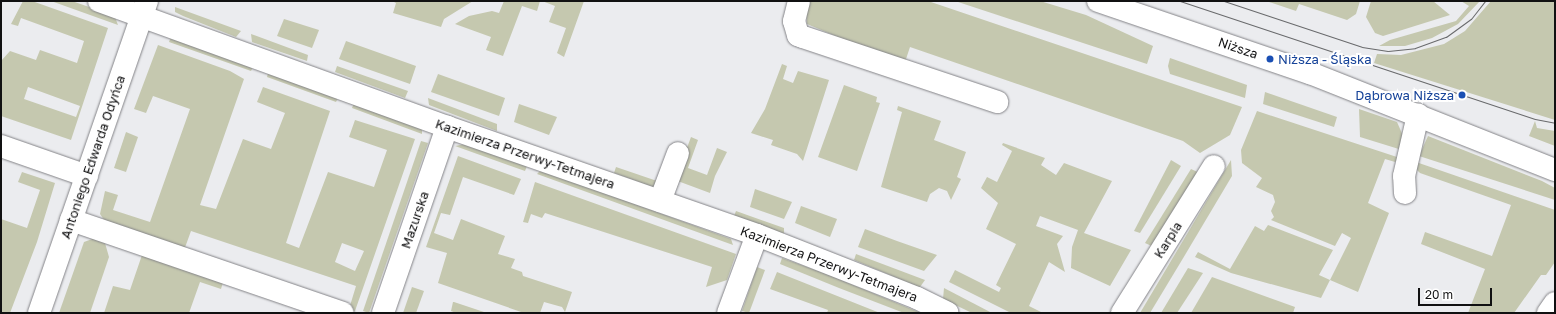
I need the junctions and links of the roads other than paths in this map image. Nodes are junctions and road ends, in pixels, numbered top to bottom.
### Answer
1 (99, 1) edge
2 (799, 1) edge
3 (1098, 1) edge
4 (144, 9) edge
5 (997, 102) dead end
6 (1418, 115) junction
7 (447, 127) junction
8 (1, 146) edge
9 (678, 153) dead end
10 (1214, 166) dead end
11 (1555, 170) edge
12 (87, 176) junction
13 (1405, 193) dead end
14 (660, 201) junction
15 (71, 220) junction
16 (757, 235) junction
17 (1555, 303) edge
18 (39, 313) edge
19 (343, 313) edge
20 (383, 313) edge
21 (728, 313) edge
22 (948, 313) edge
23 (1122, 313) edge
24 (1548, 313) edge

1 - 4 street, Kazimierza Przerwy-Tetmajera
2 - 5 street
3 - 6 street, Niższa
4 - 7 street, Kazimierza Przerwy-Tetmajera
4 - 12 street, Antoniego Edwarda Odyńca
6 - 11 street, Niższa
6 - 13 street
7 - 14 street, Kazimierza Przerwy-Tetmajera
7 - 20 street, Mazurska
8 - 12 street
9 - 14 street
10 - 23 street, Karpia
12 - 15 street, Antoniego Edwarda Odyńca
14 - 16 street, Kazimierza Przerwy-Tetmajera
15 - 18 street, Antoniego Edwarda Odyńca
15 - 19 street
16 - 21 street
16 - 22 street, Kazimierza Przerwy-Tetmajera
17 - 24 street

